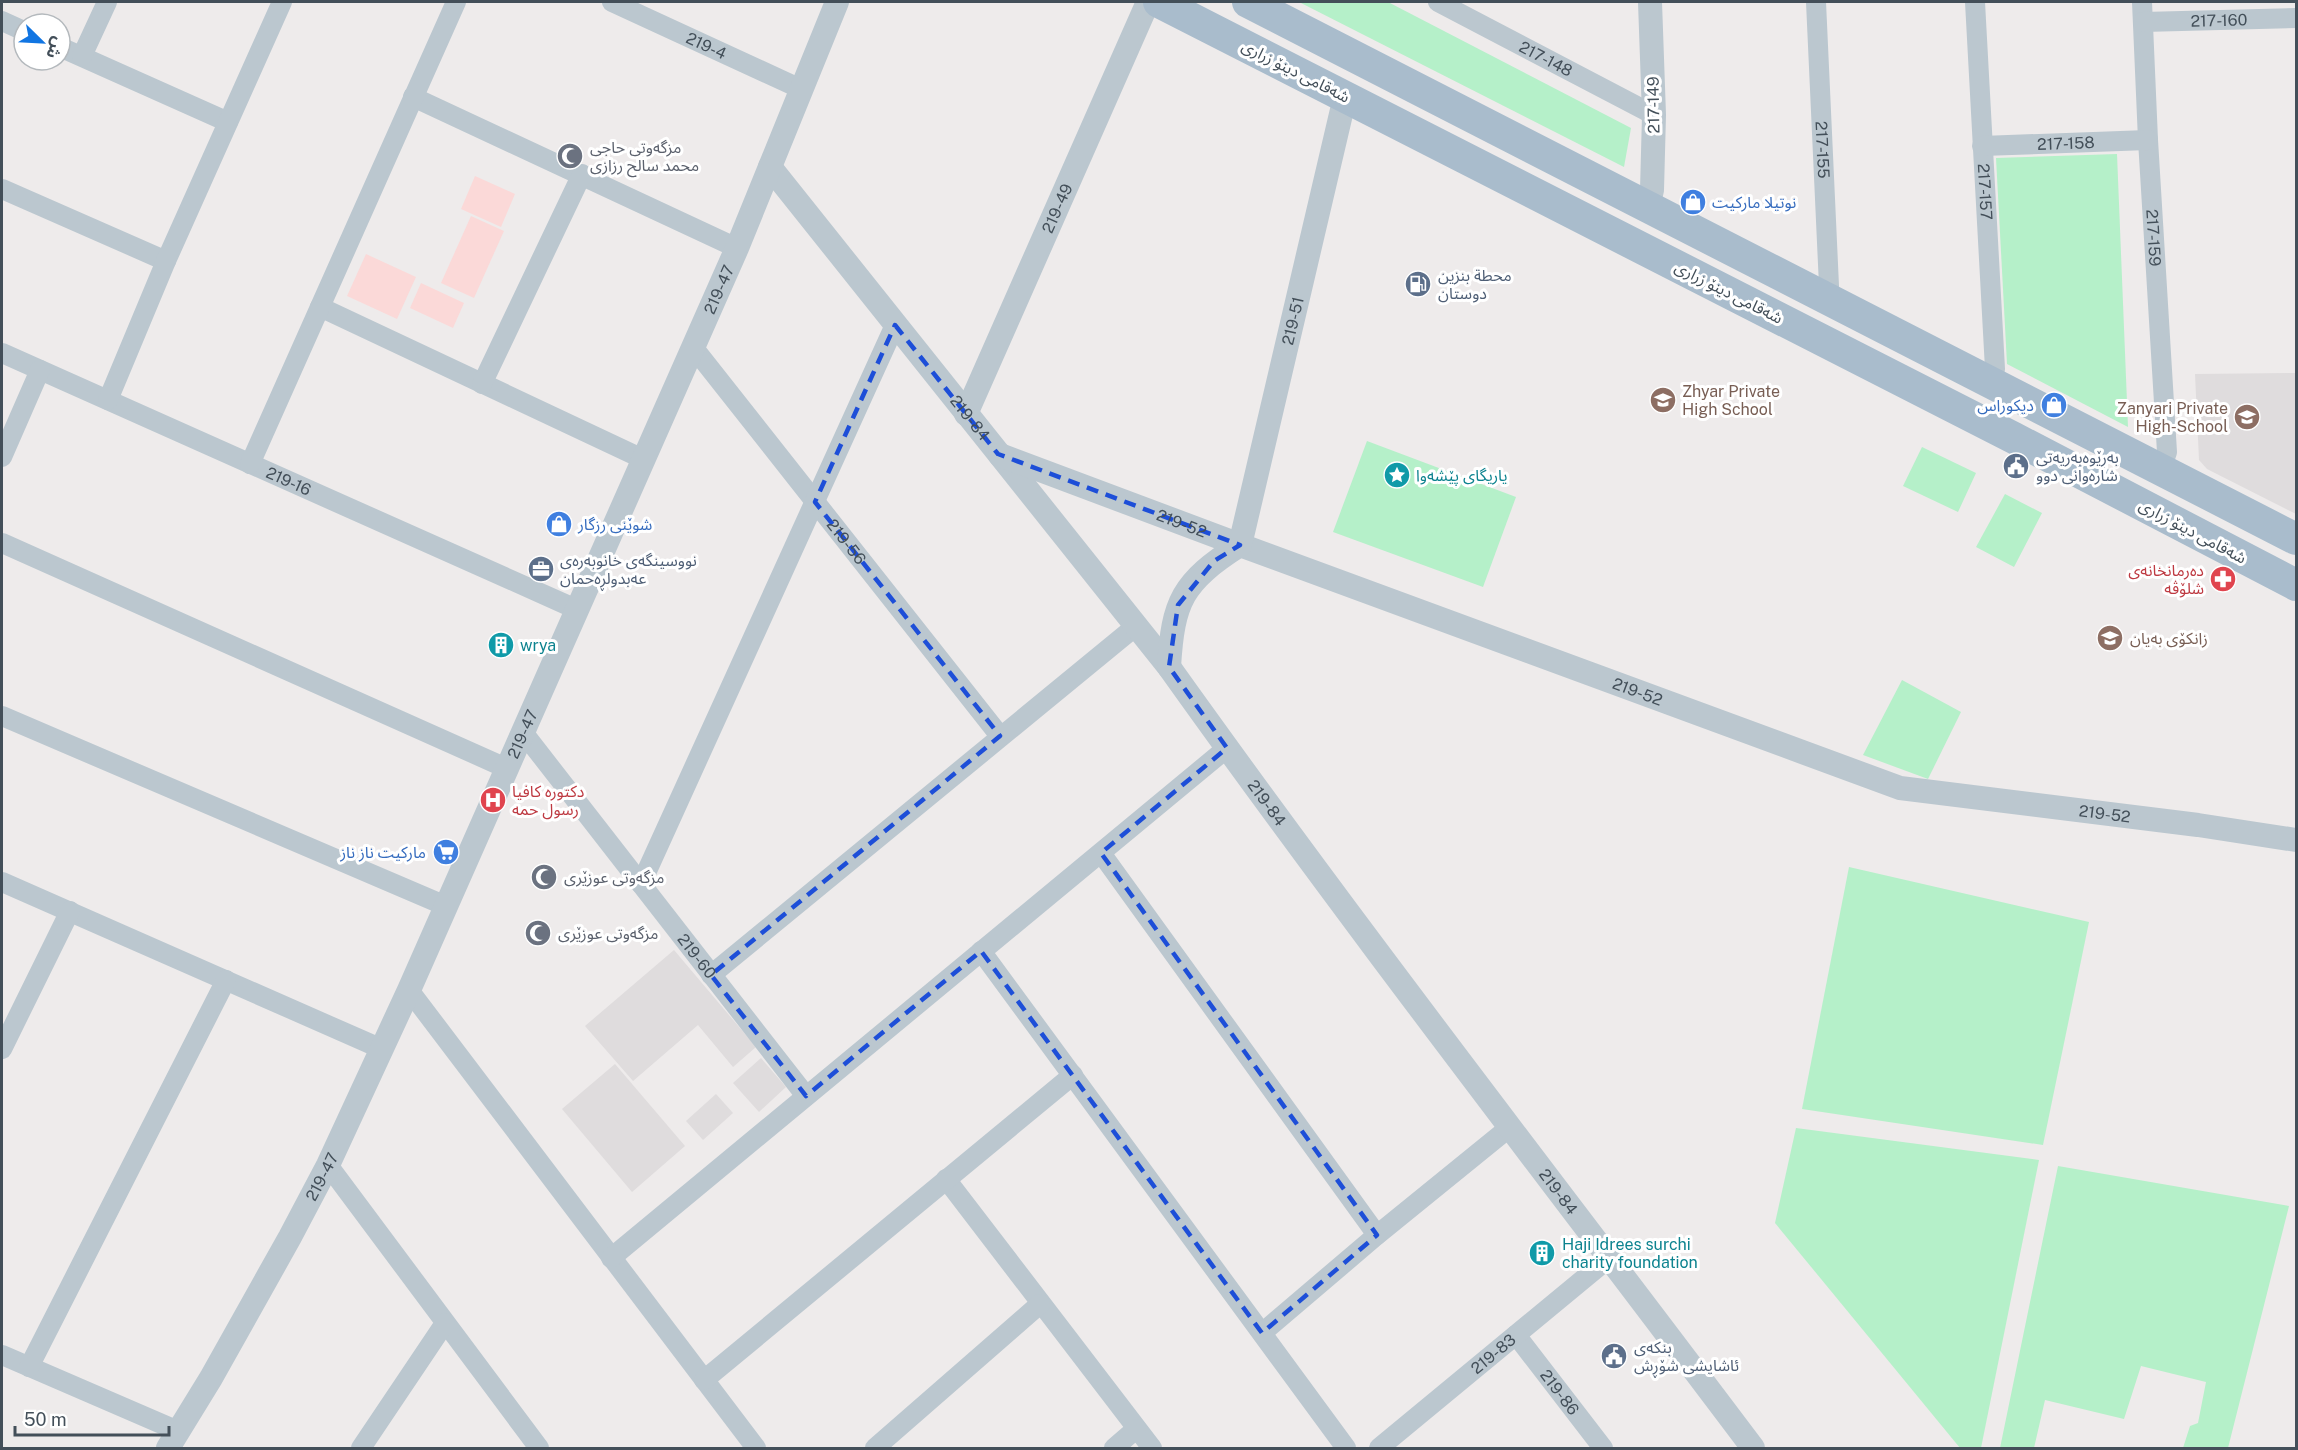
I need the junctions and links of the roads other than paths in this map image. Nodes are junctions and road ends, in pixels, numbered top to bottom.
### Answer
1 (107, 2) edge
2 (282, 2) edge
3 (456, 2) edge
4 (612, 2) edge
5 (837, 2) edge
6 (1148, 2) edge
7 (1160, 2) edge
8 (1248, 2) edge
9 (1438, 2) edge
10 (1650, 2) edge
11 (1816, 2) edge
12 (1976, 2) edge
13 (2142, 2) edge
14 (2296, 18) edge
15 (2143, 22) junction
16 (72, 52) edge
17 (82, 56) junction
18 (801, 89) junction
19 (413, 97) junction
20 (1345, 97) junction
21 (1654, 116) junction
22 (228, 122) junction
23 (2148, 140) junction
24 (1982, 146) junction
25 (770, 167) junction
26 (582, 174) junction
27 (2, 189) edge
28 (1648, 207) junction
29 (736, 248) junction
30 (165, 261) junction
31 (1826, 298) junction
32 (320, 308) junction
33 (895, 325) junction
34 (693, 347) junction
35 (2, 353) edge
36 (40, 370) junction
37 (1989, 382) junction
38 (482, 384) junction
39 (108, 400) junction
40 (966, 414) junction
41 (998, 454) junction
42 (2, 457) edge
43 (643, 459) junction
44 (250, 464) junction
45 (2161, 470) junction
46 (815, 502) junction
47 (2296, 539) edge
48 (2, 543) edge
49 (1239, 546) junction
50 (2296, 585) edge
51 (576, 609) junction
52 (1136, 626) junction
53 (1169, 667) junction
54 (2, 716) edge
55 (522, 731) junction
56 (1000, 736) junction
57 (1227, 748) junction
58 (506, 768) junction
59 (2296, 840) edge
60 (1101, 853) junction
61 (2, 882) edge
62 (641, 884) junction
63 (446, 906) junction
64 (70, 911) junction
65 (981, 951) junction
66 (711, 975) junction
67 (226, 980) junction
68 (409, 990) junction
69 (2, 1046) edge
70 (382, 1049) junction
71 (1072, 1075) junction
72 (806, 1096) junction
73 (1510, 1127) junction
74 (327, 1165) junction
75 (946, 1179) junction
76 (1377, 1234) junction
77 (611, 1258) junction
78 (1609, 1258) junction
79 (1040, 1304) junction
80 (445, 1323) junction
81 (1262, 1333) junction
82 (1516, 1335) junction
83 (2, 1355) edge
84 (29, 1367) junction
85 (704, 1380) junction
86 (1136, 1429) junction
87 (173, 1440) edge
88 (361, 1449) edge
89 (539, 1449) edge
90 (756, 1449) edge
91 (875, 1449) edge
92 (1114, 1449) edge
93 (1152, 1449) edge
94 (1347, 1449) edge
95 (1379, 1449) edge
96 (1603, 1449) edge
97 (1753, 1449) edge

1 - 17 street
2 - 22 street
3 - 19 street
4 - 18 street, 219-4
5 - 18 street, 219-47
6 - 40 street, 219-49
7 - 20 main road, شەقامی دینۆ زراری
8 - 28 main road
9 - 21 street, 217-148
10 - 21 street, 217-149
11 - 31 street, 217-155
12 - 24 street, 217-157
13 - 15 street, 217-159
14 - 15 street, 217-160
15 - 23 street, 217-159
16 - 17 street
17 - 22 street
18 - 25 street, 219-47
19 - 26 street
19 - 32 street
20 - 49 street, 219-51
20 - 50 main road, شەقامی دینۆ زراری
21 - 28 street, 217-149
22 - 30 street
23 - 24 street, 217-158
23 - 45 street, 217-159
24 - 37 street, 217-157
25 - 29 street, 219-47
25 - 33 street, 219-84
26 - 29 street
26 - 38 street
27 - 30 street
28 - 31 main road
29 - 34 street, 219-47
30 - 39 street
31 - 37 main road
32 - 38 street
32 - 44 street
33 - 40 street, 219-84
33 - 46 street
34 - 43 street, 219-47
34 - 46 street, 219-56
35 - 36 street, 219-16
36 - 39 street, 219-16
36 - 42 street
37 - 45 main road
38 - 43 street
39 - 44 street, 219-16
40 - 41 street, 219-84
41 - 49 street, 219-52
41 - 52 street, 219-84
43 - 51 street, 219-47
44 - 51 street, 219-16
45 - 47 main road
46 - 56 street, 219-56
46 - 62 street
48 - 58 street
49 - 53 street
49 - 59 street, 219-52
51 - 55 street, 219-47
52 - 53 street, 219-84
52 - 56 street
53 - 57 street, 219-84
54 - 63 street
55 - 58 street, 219-47
55 - 62 street, 219-60
56 - 66 street
57 - 60 street
57 - 73 street, 219-84
58 - 63 street, 219-47
60 - 65 street
60 - 76 street
61 - 64 street
62 - 66 street, 219-60
63 - 68 street, 219-47
64 - 67 street
64 - 69 street
65 - 71 street
65 - 72 street
66 - 72 street, 219-60
67 - 70 street
67 - 84 street
68 - 70 street, 219-47
68 - 77 street
70 - 74 street, 219-47
71 - 75 street
71 - 81 street
72 - 77 street
73 - 76 street
73 - 78 street, 219-84
74 - 80 street
74 - 87 street, 219-47
75 - 79 street
75 - 85 street
76 - 81 street
77 - 85 street
78 - 82 street, 219-83
78 - 97 street, 219-84
79 - 86 street
79 - 91 street
80 - 88 street
80 - 89 street
81 - 94 street
82 - 95 street, 219-83
82 - 96 street, 219-86
83 - 84 street
84 - 87 street
85 - 90 street
86 - 92 street
86 - 93 street

